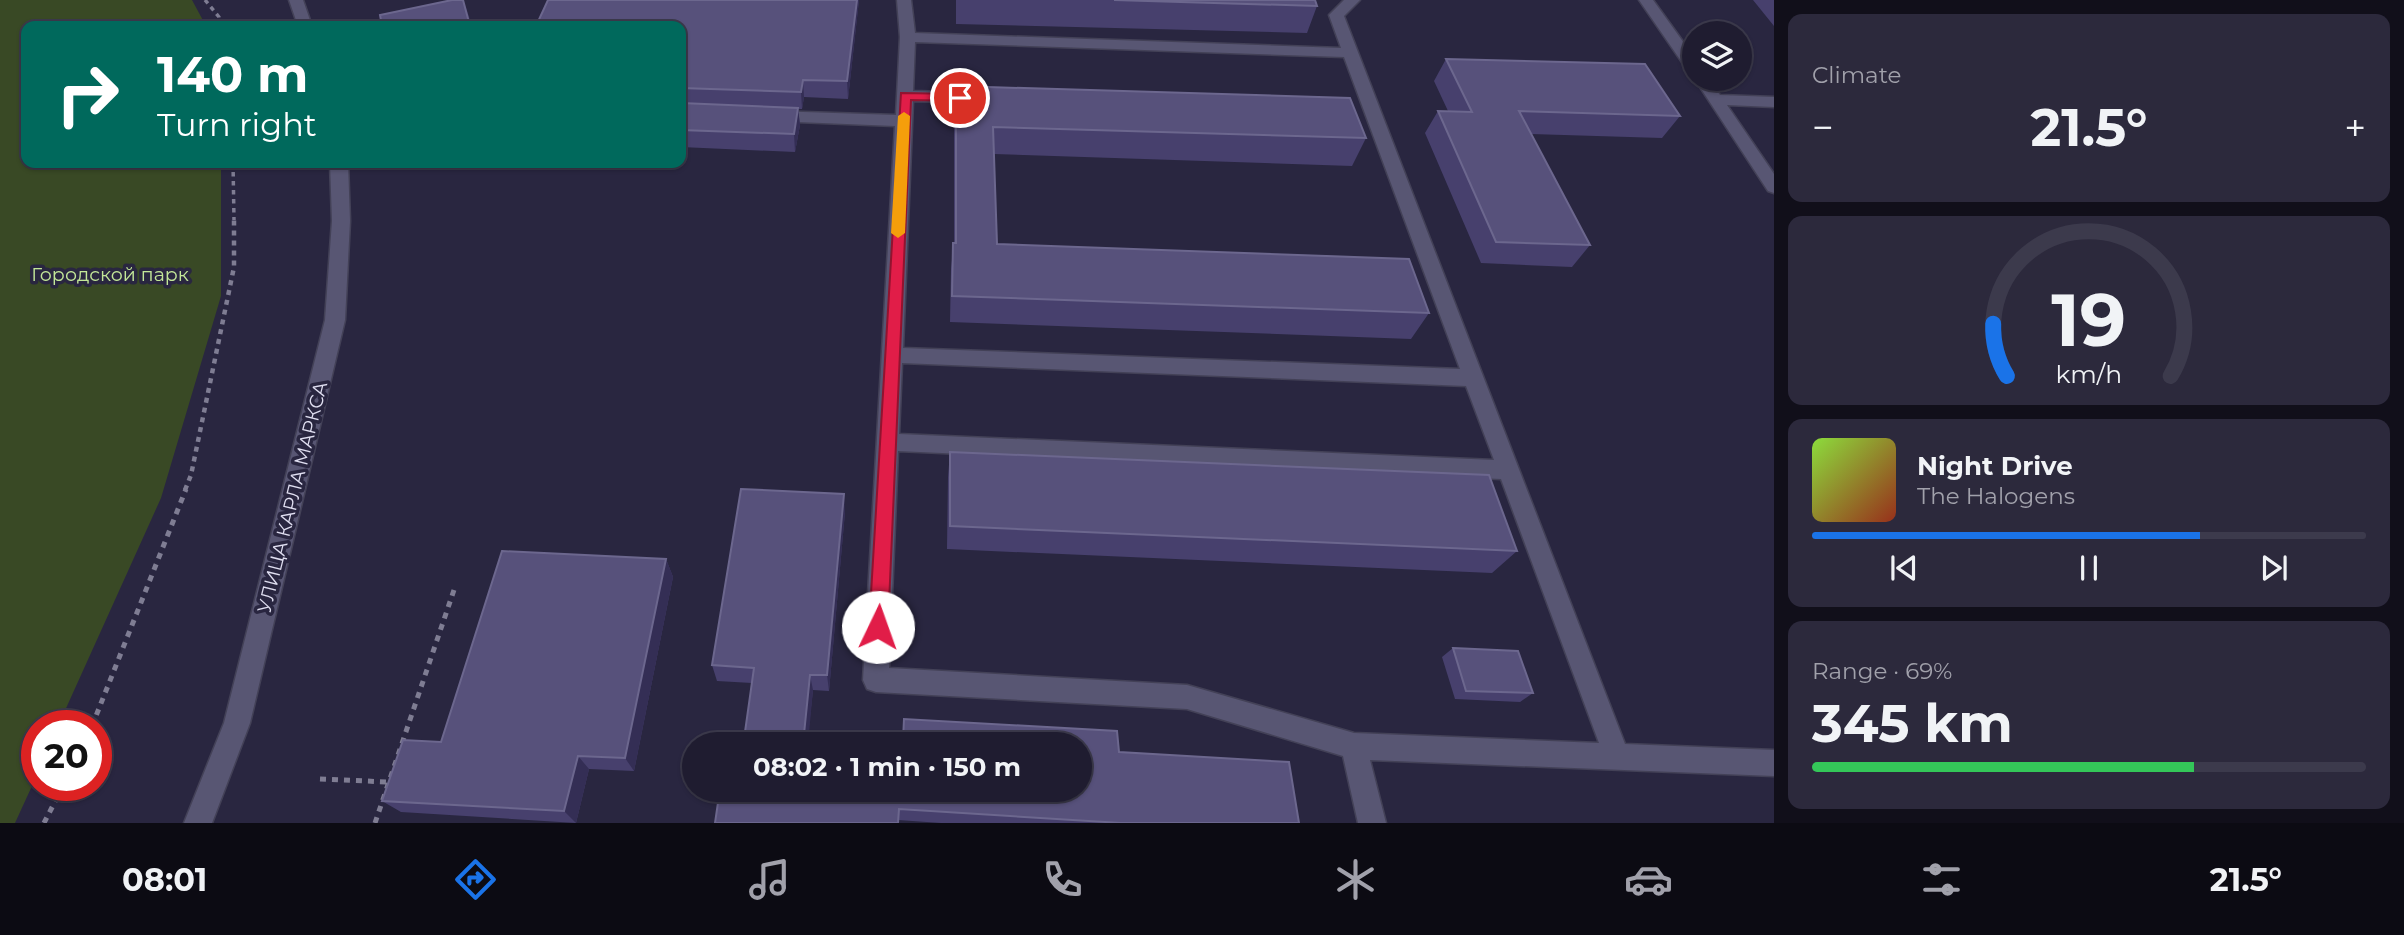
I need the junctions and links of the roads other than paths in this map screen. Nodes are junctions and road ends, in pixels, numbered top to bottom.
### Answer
1 (296, 0) edge
2 (904, 0) edge
3 (1353, 0) edge
4 (1646, 0) edge
5 (303, 21) edge
6 (908, 37) junction
7 (1682, 51) edge
8 (1350, 53) junction
9 (1710, 91) edge
10 (905, 96) junction
11 (1001, 99) edge
12 (1716, 100) junction
13 (1774, 102) edge
14 (750, 116) edge
15 (904, 121) junction
16 (339, 168) edge
17 (1774, 187) edge
18 (892, 355) junction
19 (1473, 378) junction
20 (888, 442) junction
21 (1507, 470) junction
22 (1354, 746) junction
23 (1616, 757) junction
24 (1774, 763) edge
25 (198, 823) edge
26 (1372, 823) edge

1 - 5 street
2 - 6 street
3 - 8 street
4 - 7 street
6 - 8 street
6 - 10 street
8 - 19 street
9 - 12 street
10 - 11 street
10 - 15 street
12 - 13 street
12 - 17 street
14 - 15 street
15 - 18 street
16 - 25 street, УЛИЦА КАРЛА МАРКСА
18 - 19 street
18 - 20 street
19 - 21 street
20 - 21 street
20 - 22 street
21 - 23 street
22 - 23 street
22 - 26 street
23 - 24 street

